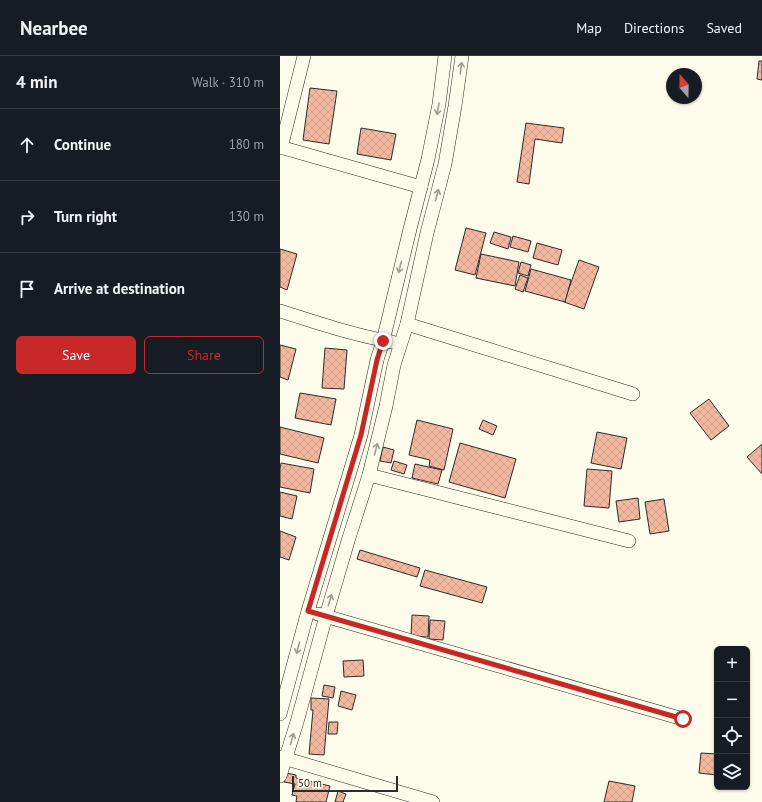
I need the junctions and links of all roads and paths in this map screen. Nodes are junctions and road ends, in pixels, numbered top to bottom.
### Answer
1 (304, 56) edge
2 (445, 56) edge
3 (462, 56) edge
4 (280, 147) edge
5 (421, 187) junction
6 (280, 311) edge
7 (407, 324) junction
8 (383, 341) junction
9 (401, 344) junction
10 (633, 394) dead end
11 (369, 475) junction
12 (629, 541) dead end
13 (308, 611) junction
14 (326, 616) junction
15 (280, 714) edge
16 (683, 719) dead end
17 (283, 758) edge
18 (280, 776) edge
19 (433, 802) edge

1 - 4 street
2 -> 5 street
7 -> 3 street
4 - 5 street
5 -> 8 street
6 - 8 street
7 - 9 street
7 - 10 street
8 - 9 street
8 - 13 street
11 -> 9 street
11 - 12 street
14 -> 11 street
13 - 14 street
13 -> 15 street
14 - 16 street
17 -> 14 street
17 - 18 street
17 - 19 street

